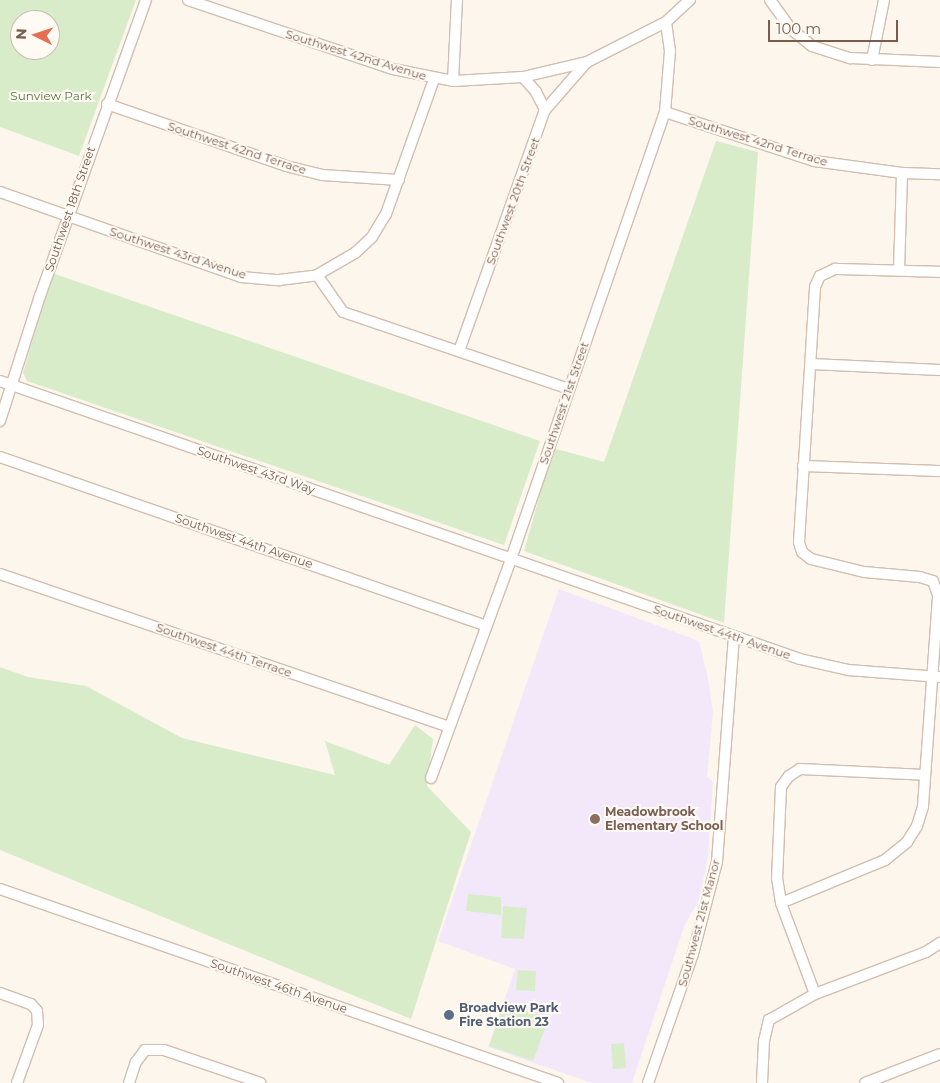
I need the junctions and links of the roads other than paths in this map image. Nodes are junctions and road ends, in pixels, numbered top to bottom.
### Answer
1 (146, 0) edge
2 (188, 0) edge
3 (457, 0) edge
4 (690, 0) edge
5 (770, 0) edge
6 (884, 0) edge
7 (666, 22) junction
8 (872, 60) junction
9 (587, 62) junction
10 (940, 62) edge
11 (522, 77) junction
12 (434, 80) junction
13 (453, 81) junction
14 (107, 104) junction
15 (545, 110) junction
16 (666, 112) junction
17 (902, 173) junction
18 (940, 174) edge
19 (399, 180) junction
20 (0, 192) edge
21 (68, 216) junction
22 (899, 270) junction
23 (940, 272) edge
24 (317, 275) junction
25 (459, 351) junction
26 (811, 364) junction
27 (940, 370) edge
28 (0, 381) edge
29 (12, 385) junction
30 (569, 390) junction
31 (0, 421) edge
32 (0, 457) edge
33 (804, 466) junction
34 (940, 471) edge
35 (511, 559) junction
36 (0, 574) edge
37 (487, 626) junction
38 (734, 638) junction
39 (936, 676) edge
40 (449, 727) junction
41 (925, 775) junction
42 (431, 778) dead end
43 (0, 889) edge
44 (781, 903) junction
45 (940, 943) edge
46 (0, 993) edge
47 (814, 994) junction
48 (940, 1054) edge
49 (17, 1083) edge
50 (129, 1083) edge
51 (261, 1083) edge
52 (558, 1083) edge
53 (648, 1083) edge
54 (762, 1083) edge
55 (865, 1083) edge

1 - 14 street, Southwest 18th Street
2 - 12 street, Southwest 42nd Avenue
3 - 13 street
4 - 7 street, Southwest 42nd Avenue
5 - 8 street
6 - 8 street
7 - 9 street, Southwest 42nd Avenue
7 - 16 street, Southwest 21st Street
8 - 10 street
9 - 11 street, Southwest 42nd Avenue
9 - 15 street, Southwest 20th Street
11 - 13 street, Southwest 42nd Avenue
11 - 15 street
12 - 13 street, Southwest 42nd Avenue
12 - 19 street, Southwest 43rd Avenue
14 - 19 street, Southwest 42nd Terrace
14 - 21 street, Southwest 18th Street
15 - 25 street, Southwest 20th Street
16 - 17 street, Southwest 42nd Terrace
16 - 30 street, Southwest 21st Street
17 - 18 street, Southwest 42nd Terrace
17 - 22 street
19 - 24 street, Southwest 43rd Avenue
20 - 21 street, Southwest 43rd Avenue
21 - 24 street, Southwest 43rd Avenue
21 - 29 street, Southwest 18th Street
22 - 23 street
22 - 26 street
24 - 25 street
25 - 30 street
26 - 27 street
26 - 33 street
28 - 29 street, Southwest 43rd Way
29 - 31 street, Southwest 18th Street
29 - 35 street, Southwest 43rd Way
30 - 35 street, Southwest 21st Street
32 - 37 street, Southwest 44th Avenue
33 - 34 street
33 - 39 street
35 - 37 street, Southwest 21st Street
35 - 38 street, Southwest 44th Avenue
36 - 40 street, Southwest 44th Terrace
37 - 40 street, Southwest 21st Street
38 - 39 street, Southwest 44th Avenue
38 - 53 street, Southwest 21st Manor
39 - 41 street
40 - 42 street, Southwest 21st Street
41 - 44 street
41 - 44 street
43 - 52 street, Southwest 46th Avenue
44 - 47 street
45 - 47 street
46 - 49 street
47 - 54 street
48 - 55 street
50 - 51 street

